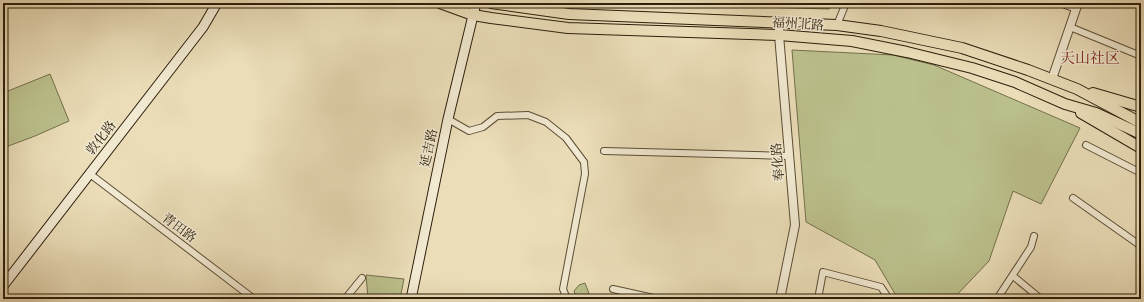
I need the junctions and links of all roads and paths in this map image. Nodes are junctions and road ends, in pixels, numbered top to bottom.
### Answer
1 (217, 3) edge
2 (440, 3) edge
3 (476, 3) edge
4 (491, 3) edge
5 (846, 3) edge
6 (1060, 3) edge
7 (1077, 6) edge
8 (473, 15) junction
9 (779, 21) junction
10 (837, 25) junction
11 (1070, 27) junction
12 (779, 35) junction
13 (1141, 56) edge
14 (1052, 79) junction
15 (1077, 89) junction
16 (1104, 96) junction
17 (1065, 104) junction
18 (1141, 107) edge
19 (1141, 114) edge
20 (1090, 118) junction
21 (448, 119) junction
22 (1141, 123) edge
23 (1141, 134) edge
24 (1141, 141) edge
25 (1086, 145) dead end
26 (1141, 148) edge
27 (604, 151) dead end
28 (789, 156) junction
29 (1141, 173) edge
30 (90, 174) junction
31 (1073, 198) dead end
32 (1034, 236) dead end
33 (1141, 246) edge
34 (1012, 276) junction
35 (362, 278) dead end
36 (3, 286) edge
37 (613, 289) dead end
38 (884, 292) junction
39 (254, 299) edge
40 (345, 299) edge
41 (411, 299) edge
42 (567, 299) edge
43 (658, 299) edge
44 (780, 299) edge
45 (818, 299) edge
46 (881, 299) edge
47 (889, 299) edge
48 (997, 299) edge
49 (1042, 299) edge

1 - 30 main road, 敦化路
2 - 8 main road, 福州北路
3 - 8 main road, 延吉路
4 - 9 main road, 福州北路
5 - 10 street
6 - 7 street
7 - 11 street
8 - 12 main road, 福州北路
8 - 21 main road, 延吉路
9 - 10 main road, 福州北路
9 - 12 street, 奉化路
10 - 14 main road, 福州北路
11 - 13 street
11 - 14 street
12 - 17 main road, 福州北路
12 - 28 street, 奉化路
14 - 15 main road, 福州北路
15 - 16 main road
15 - 22 main road, 福州北路
16 - 18 main road
16 - 19 main road
17 - 20 main road
17 - 23 main road, 福州北路
20 - 24 main road
20 - 26 main road
21 - 41 main road, 延吉路
21 - 42 street
25 - 29 street
27 - 28 street
28 - 44 street, 奉化路
30 - 36 main road, 敦化路
30 - 39 street, 青田路
31 - 33 street
32 - 34 street
34 - 48 street
34 - 49 street
35 - 40 street
37 - 43 street
38 - 45 street
38 - 46 street
38 - 47 street

